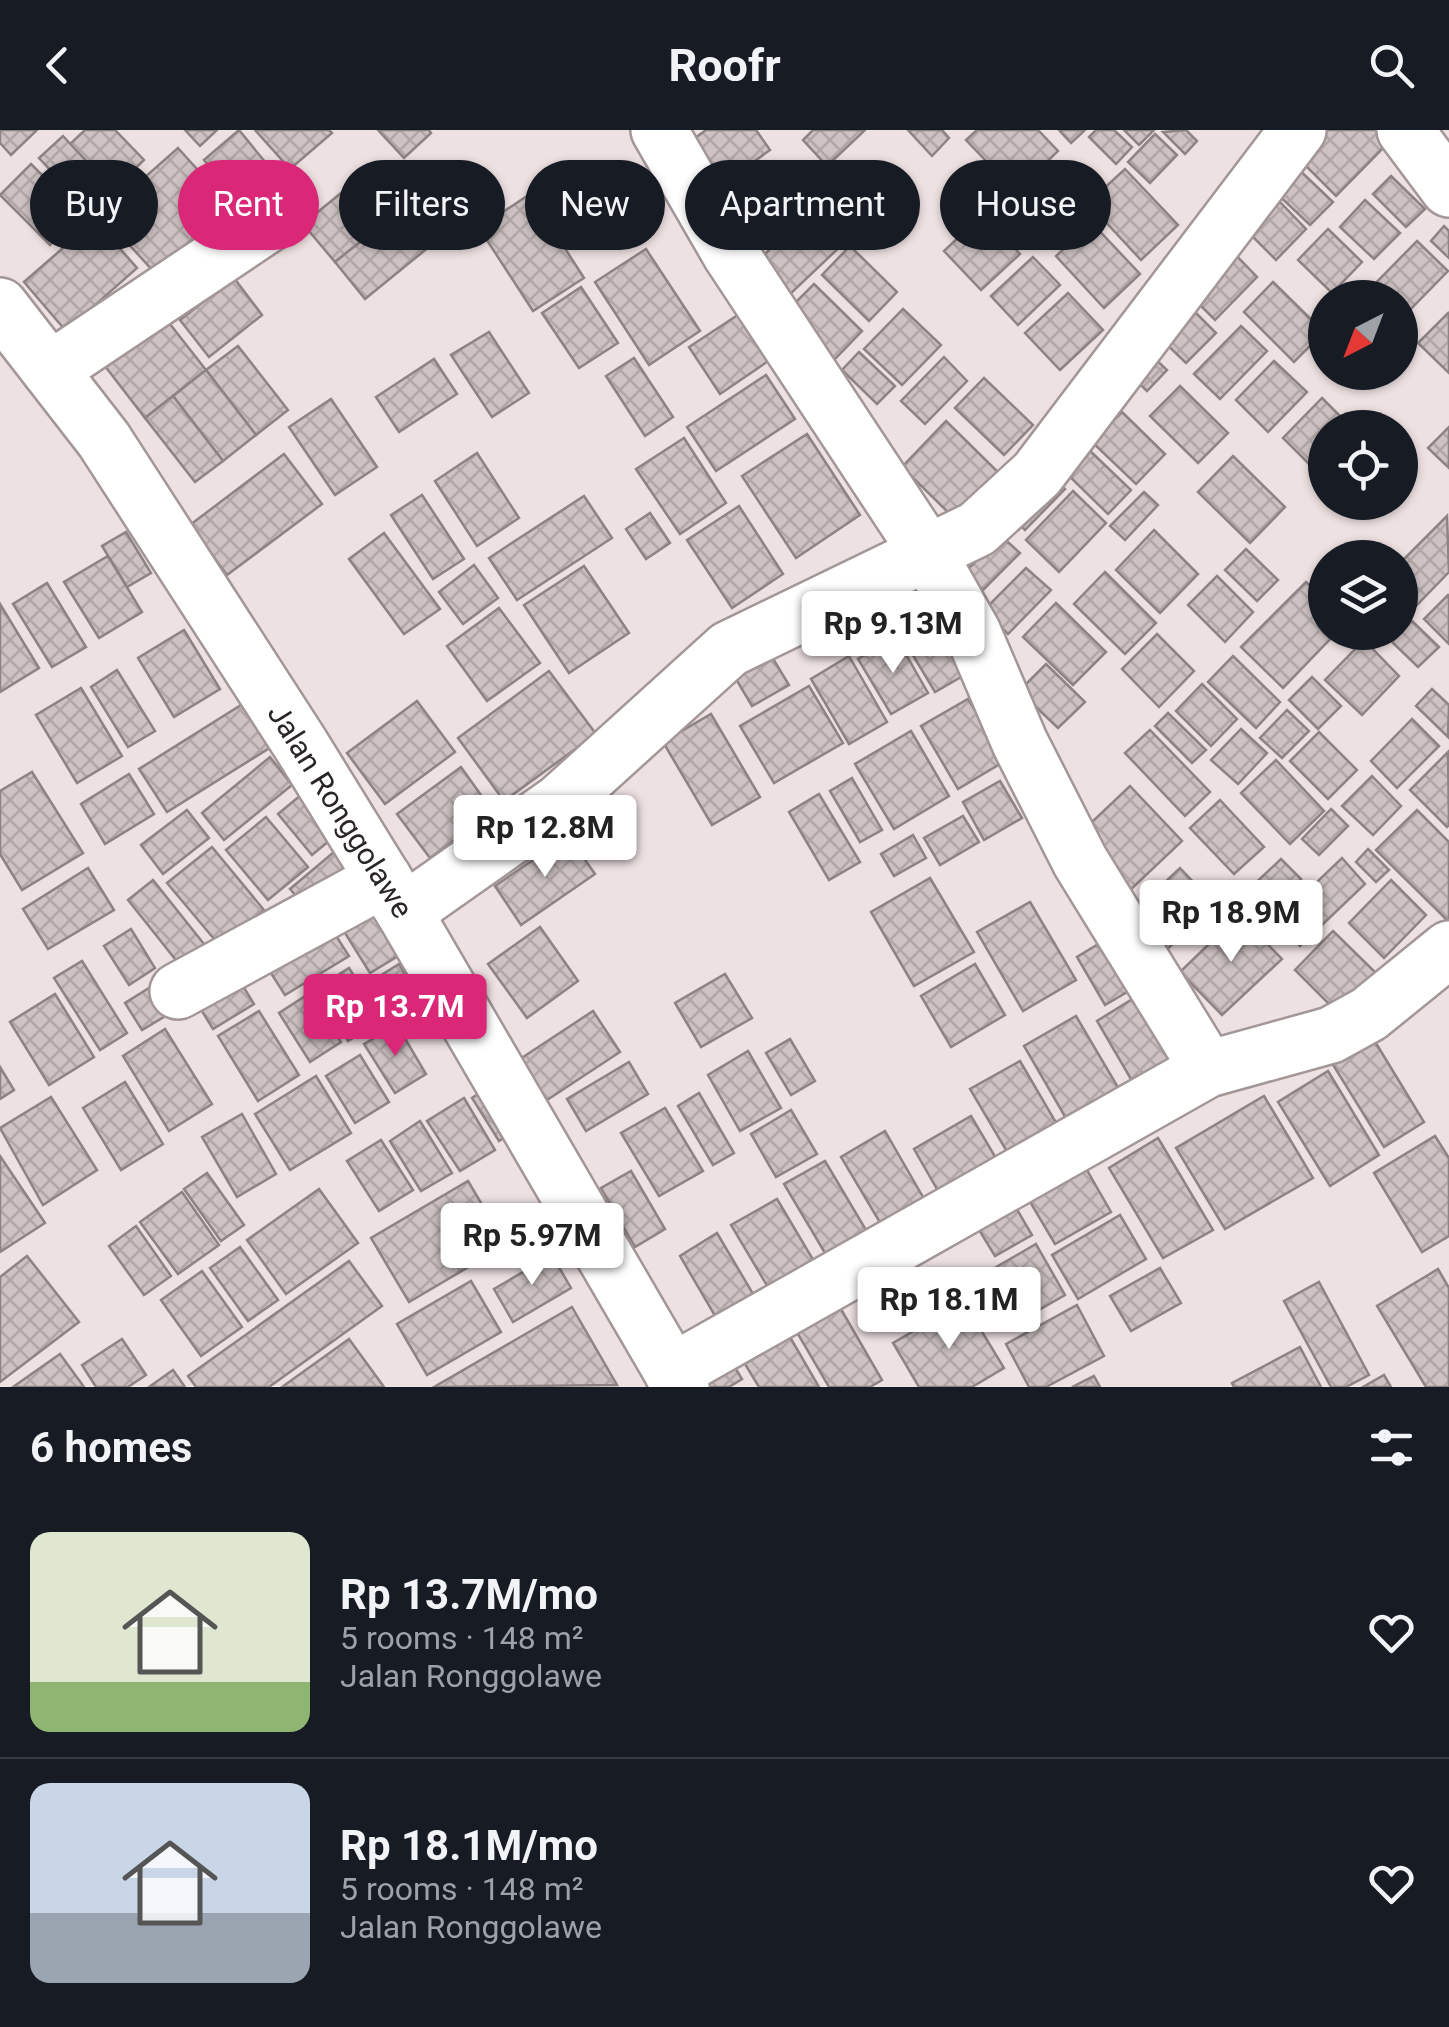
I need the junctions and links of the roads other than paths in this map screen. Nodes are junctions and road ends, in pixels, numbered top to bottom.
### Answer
1 (660, 130) edge
2 (1298, 130) edge
3 (1405, 130) edge
4 (1449, 189) edge
5 (229, 250) edge
6 (0, 306) edge
7 (50, 370) junction
8 (929, 554) junction
9 (394, 896) junction
10 (1449, 950) edge
11 (178, 991) dead end
12 (1208, 1069) junction
13 (676, 1380) edge

1 - 8 street
2 - 8 street
3 - 4 street
5 - 7 street
6 - 7 street, Jalan Ronggolawe
7 - 9 street, Jalan Ronggolawe
8 - 9 street
8 - 12 street
9 - 11 street
9 - 13 street, Jalan Ronggolawe
10 - 12 street
12 - 13 street

